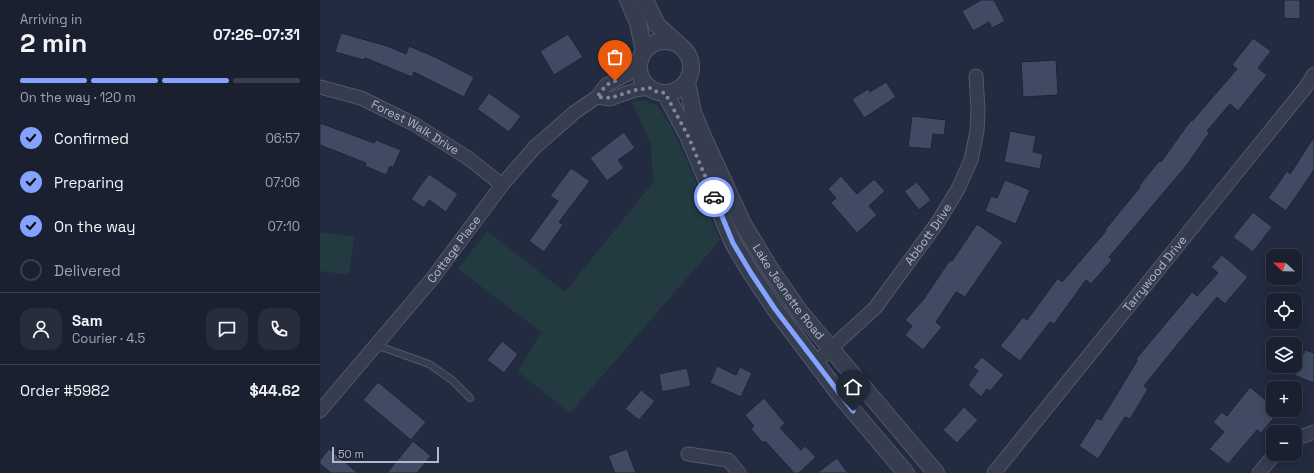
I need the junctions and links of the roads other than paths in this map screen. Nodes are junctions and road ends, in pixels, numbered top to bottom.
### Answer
1 (628, 0) edge
2 (645, 0) edge
3 (677, 43) junction
4 (644, 50) junction
5 (639, 66) junction
6 (1314, 74) edge
7 (976, 76) dead end
8 (687, 82) junction
9 (320, 87) edge
10 (650, 88) junction
11 (665, 93) junction
12 (597, 97) junction
13 (502, 185) junction
14 (376, 344) junction
15 (831, 349) junction
16 (816, 362) junction
17 (470, 398) dead end
18 (320, 411) edge
19 (1314, 432) edge
20 (1302, 436) edge
21 (688, 454) dead end
22 (1269, 461) edge
23 (739, 473) edge
24 (906, 473) edge
25 (936, 473) edge
26 (994, 473) edge
27 (1259, 473) edge

1 - 4 street
2 - 3 street
3 - 4 street
3 - 8 street
4 - 5 street
5 - 10 street
5 - 12 street, Cottage Place
6 - 26 street, Tarrywood Drive
7 - 15 street, Abbott Drive
8 - 11 street
8 - 15 street, Lake Jeanette Road
9 - 13 street, Forest Walk Drive
10 - 11 street
10 - 12 street
11 - 16 street, Lake Jeanette Road
12 - 13 street, Cottage Place
13 - 14 street, Cottage Place
14 - 17 lane
14 - 18 street, Cottage Place
15 - 16 street, Abbott Drive
15 - 25 street, Lake Jeanette Road
16 - 24 street, Lake Jeanette Road
19 - 20 street
21 - 23 street
22 - 27 street

